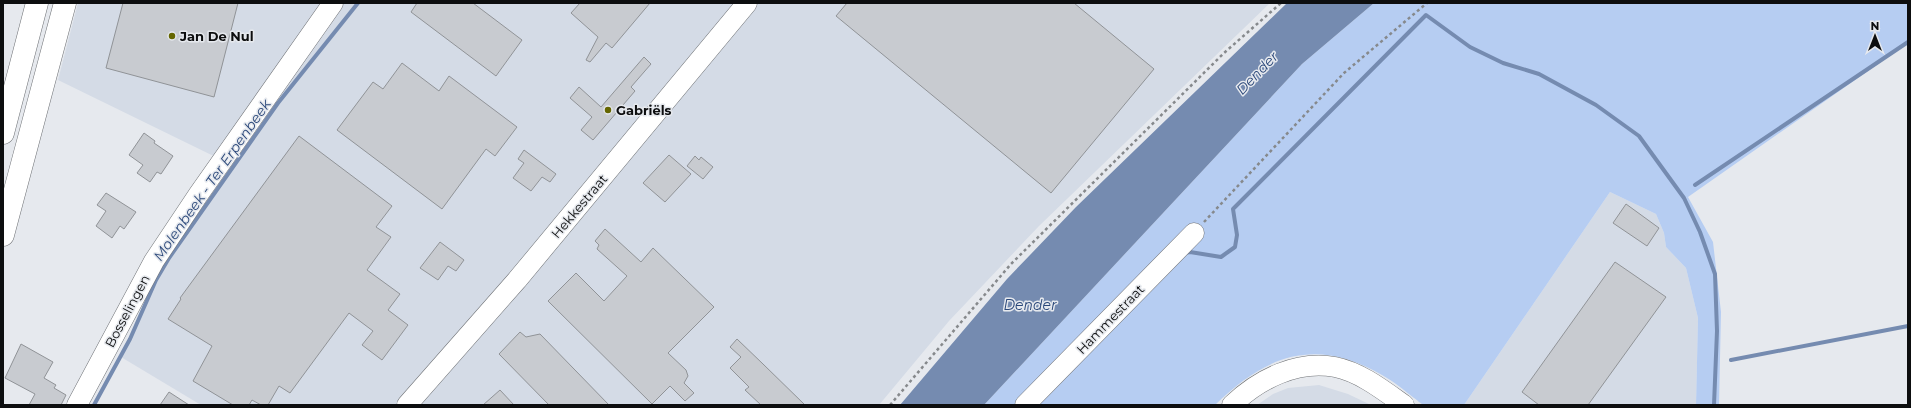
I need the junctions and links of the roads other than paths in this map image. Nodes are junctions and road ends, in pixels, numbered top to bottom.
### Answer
1 (37, 3) edge
2 (65, 3) edge
3 (333, 3) edge
4 (747, 3) edge
5 (3, 133) edge
6 (1194, 233) road end
7 (3, 235) edge
8 (77, 405) edge
9 (407, 405) edge
10 (1026, 405) edge
11 (1232, 405) edge
12 (1404, 405) edge

1 - 5 main road
2 - 7 main road
3 - 8 street, Bosselingen
4 - 9 street, Hekkestraat
6 - 10 street, Hammestraat
11 - 12 street

